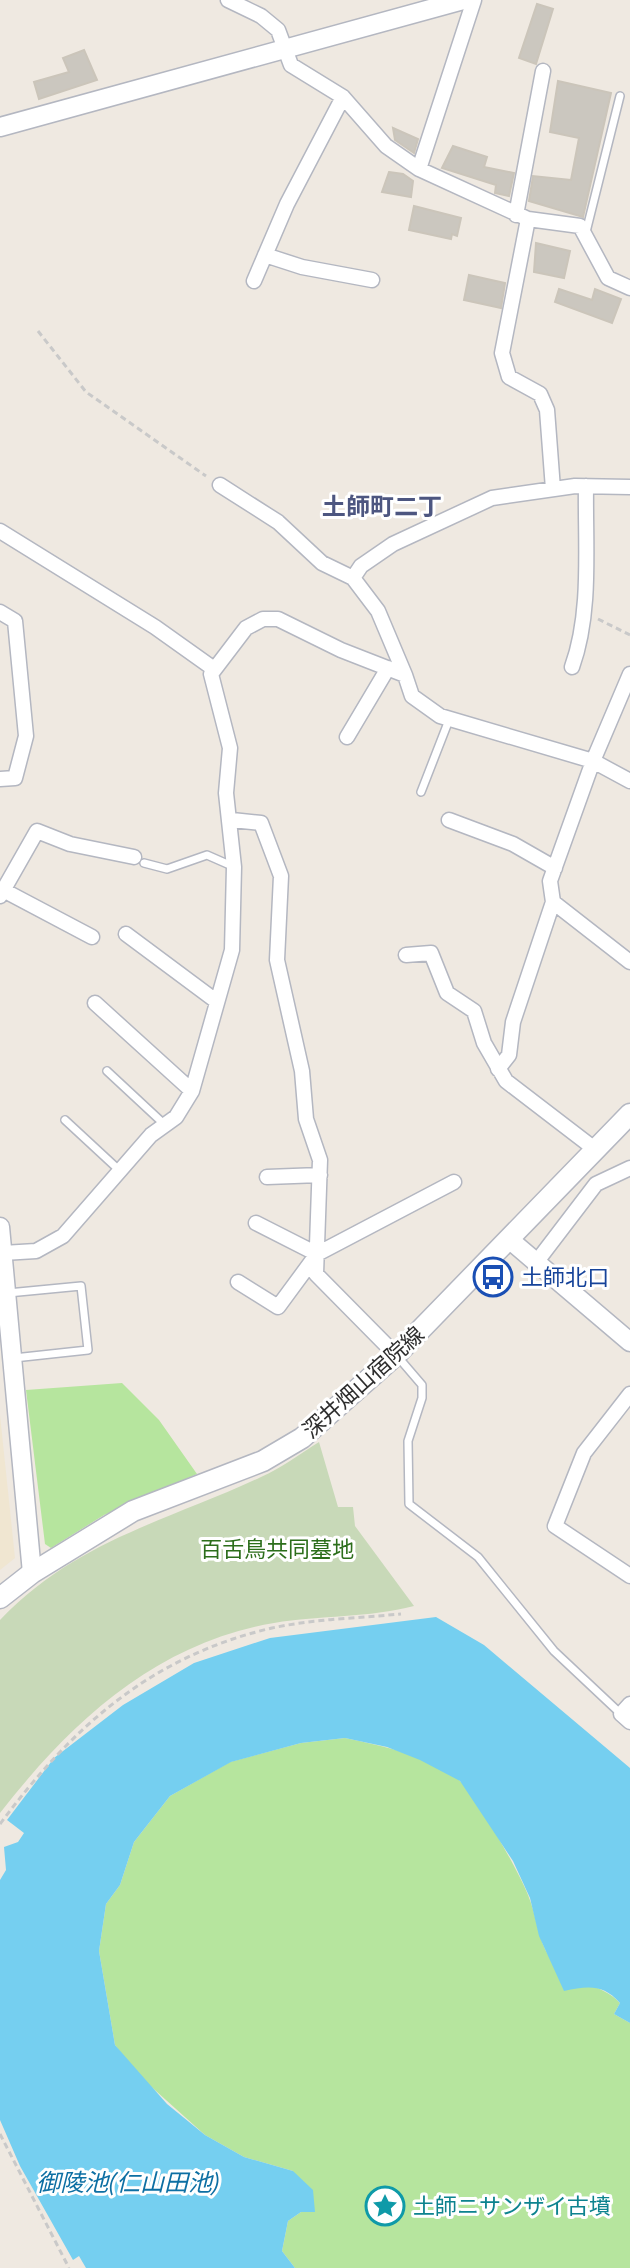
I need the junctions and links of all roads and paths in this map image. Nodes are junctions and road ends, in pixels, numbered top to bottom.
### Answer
1 (228, 0) edge
2 (463, 0) edge
3 (474, 0) edge
4 (287, 48) junction
5 (543, 71) dead end
6 (620, 96) dead end
7 (343, 97) junction
8 (0, 127) edge
9 (419, 169) junction
10 (522, 217) junction
11 (586, 234) junction
12 (265, 255) junction
13 (372, 280) dead end
14 (254, 281) dead end
15 (630, 288) edge
16 (38, 331) dead end
17 (220, 485) joint
18 (586, 486) junction
19 (630, 487) edge
20 (553, 489) junction
21 (0, 531) edge
22 (353, 578) junction
23 (0, 612) edge
24 (583, 612) junction
25 (630, 635) edge
26 (572, 667) dead end
27 (388, 668) junction
28 (214, 669) junction
29 (630, 674) edge
30 (405, 675) junction
31 (449, 719) junction
32 (347, 737) dead end
33 (593, 761) junction
34 (0, 779) edge
35 (630, 781) edge
36 (421, 792) dead end
37 (232, 820) junction
38 (449, 820) dead end
39 (139, 860) joint
40 (234, 867) junction
41 (555, 868) junction
42 (2, 893) edge
43 (553, 902) junction
44 (126, 934) dead end
45 (92, 937) dead end
46 (406, 955) dead end
47 (630, 962) edge
48 (216, 1001) junction
49 (95, 1003) dead end
50 (498, 1069) junction
51 (107, 1071) dead end
52 (192, 1091) junction
53 (630, 1114) edge
54 (65, 1120) dead end
55 (164, 1124) junction
56 (596, 1150) junction
57 (630, 1168) edge
58 (119, 1170) junction
59 (320, 1175) junction
60 (267, 1177) dead end
61 (454, 1182) dead end
62 (256, 1223) dead end
63 (0, 1227) edge
64 (510, 1240) junction
65 (3, 1253) junction
66 (317, 1254) junction
67 (538, 1260) junction
68 (238, 1282) dead end
69 (6, 1294) junction
70 (630, 1342) edge
71 (396, 1355) junction
72 (12, 1358) junction
73 (630, 1394) edge
74 (32, 1573) junction
75 (630, 1576) edge
76 (0, 1598) edge
77 (401, 1614) dead end
78 (627, 1714) edge
79 (0, 1824) edge
80 (0, 2134) edge
81 (69, 2268) edge

1 - 4 street
2 - 4 street
3 - 9 street
4 - 7 street
4 - 8 street
5 - 10 street
6 - 11 lane
7 - 9 street
7 - 12 street
9 - 10 street
10 - 11 street
10 - 20 street
11 - 15 street
12 - 13 street
12 - 14 street
16 - 17 path
17 - 22 street
18 - 19 street
18 - 20 street
18 - 24 street
20 - 22 street
21 - 28 street
22 - 30 street
23 - 34 street
24 - 25 path
24 - 26 street
27 - 28 street
27 - 30 street
27 - 32 street
28 - 37 street
29 - 33 street
30 - 31 street
31 - 33 street
31 - 36 lane
33 - 35 street
33 - 41 street
37 - 40 street
37 - 59 street
38 - 41 street
39 - 40 lane
39 - 42 street
40 - 48 street
41 - 43 street
42 - 45 street
43 - 47 street
43 - 50 street
44 - 48 street
46 - 50 street
48 - 52 street
49 - 52 street
50 - 56 street
51 - 55 lane
52 - 55 street
53 - 56 main road, 深井畑山宿院線
54 - 58 lane
55 - 58 street
56 - 64 main road, 深井畑山宿院線
57 - 67 street
58 - 65 street
59 - 60 street
59 - 66 street
61 - 66 street
62 - 66 street
63 - 65 street
64 - 67 street
64 - 71 main road, 深井畑山宿院線
65 - 69 street
66 - 68 street
66 - 71 street
67 - 70 street
69 - 72 street
69 - 72 lane
71 - 74 main road, 深井畑山宿院線
71 - 78 lane
72 - 74 street
73 - 75 street
74 - 76 main road, 深井畑山宿院線
77 - 79 path
80 - 81 path

